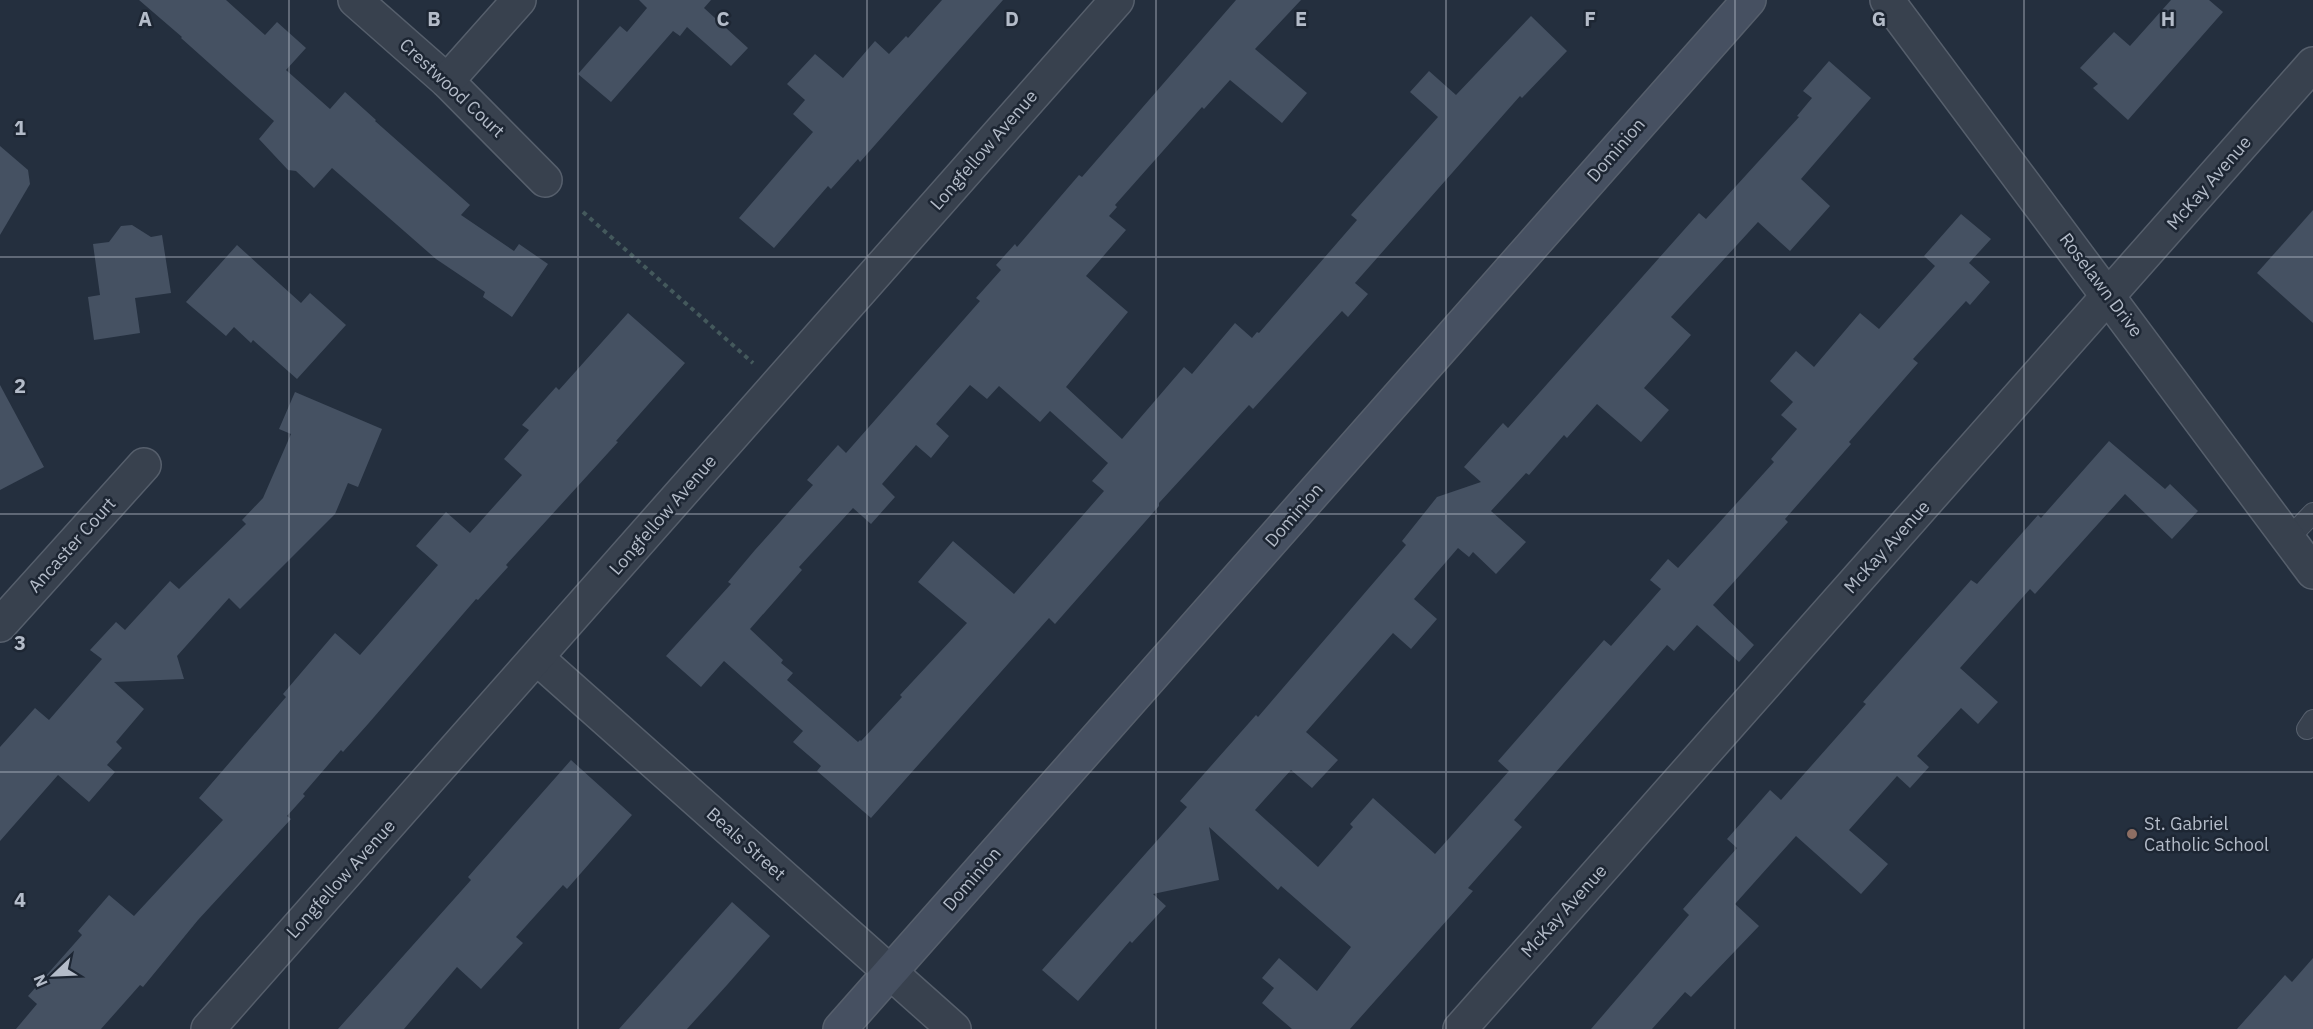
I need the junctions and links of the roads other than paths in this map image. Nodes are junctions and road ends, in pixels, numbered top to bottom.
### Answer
1 (355, 0) edge
2 (519, 0) edge
3 (1117, 0) edge
4 (1749, 0) edge
5 (1887, 0) edge
6 (2313, 64) edge
7 (447, 81) junction
8 (546, 180) dead end
9 (2109, 296) junction
10 (144, 465) dead end
11 (2313, 513) edge
12 (2288, 539) junction
13 (2313, 572) edge
14 (0, 625) edge
15 (537, 658) junction
16 (890, 972) junction
17 (208, 1029) edge
18 (840, 1029) edge
19 (954, 1029) edge
20 (1460, 1029) edge

1 - 7 street, Crestwood Court
2 - 7 street
3 - 15 street, Longfellow Avenue
4 - 16 street, Dominion
5 - 9 street, Roselawn Drive
6 - 9 street, McKay Avenue
7 - 8 street, Crestwood Court
9 - 12 street, Roselawn Drive
9 - 20 street, McKay Avenue
10 - 14 street, Ancaster Court
11 - 12 lane
12 - 13 street, Roselawn Drive
15 - 16 street, Beals Street
15 - 17 street, Longfellow Avenue
16 - 18 street, Dominion
16 - 19 street, Beals Street

